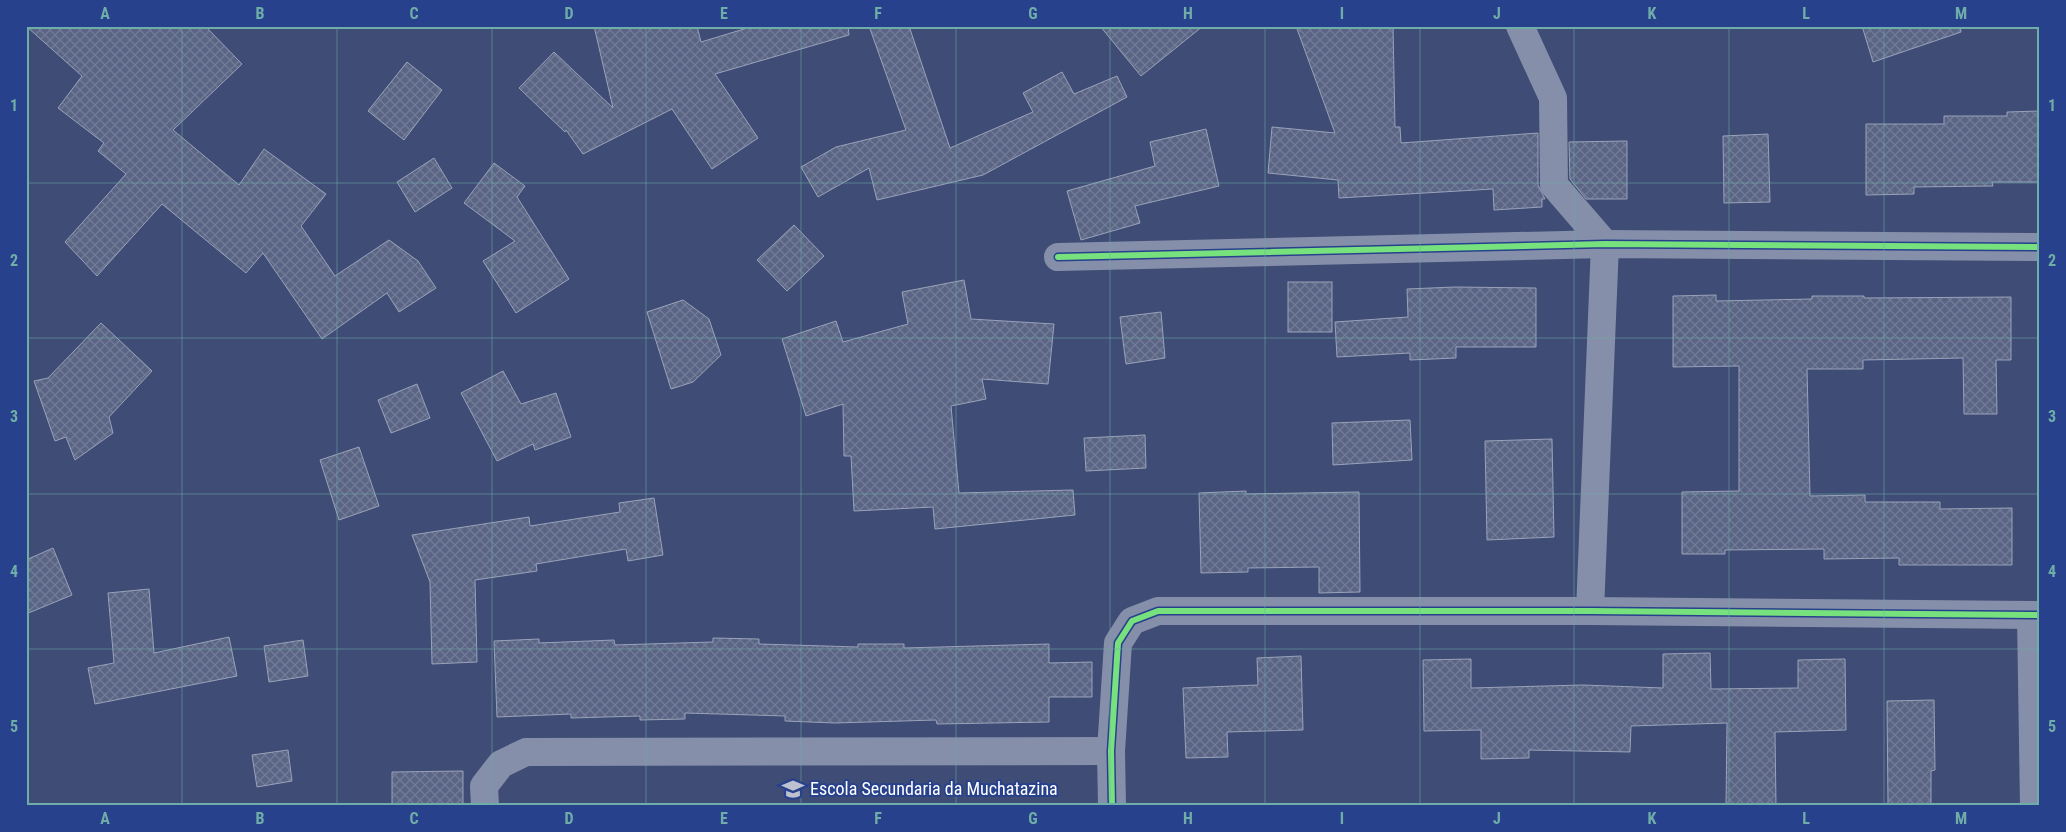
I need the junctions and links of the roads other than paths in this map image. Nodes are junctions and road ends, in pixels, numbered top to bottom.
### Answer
1 (1520, 26) edge
2 (1605, 244) junction
3 (2040, 248) edge
4 (1058, 257) dead end
5 (1590, 611) junction
6 (2036, 615) edge
7 (1111, 751) junction
8 (485, 806) edge
9 (1112, 806) edge
10 (2034, 806) edge

1 - 2 street
2 - 3 street
2 - 4 street
2 - 5 street
5 - 6 street
5 - 7 street
6 - 10 street
7 - 8 street
7 - 9 street

